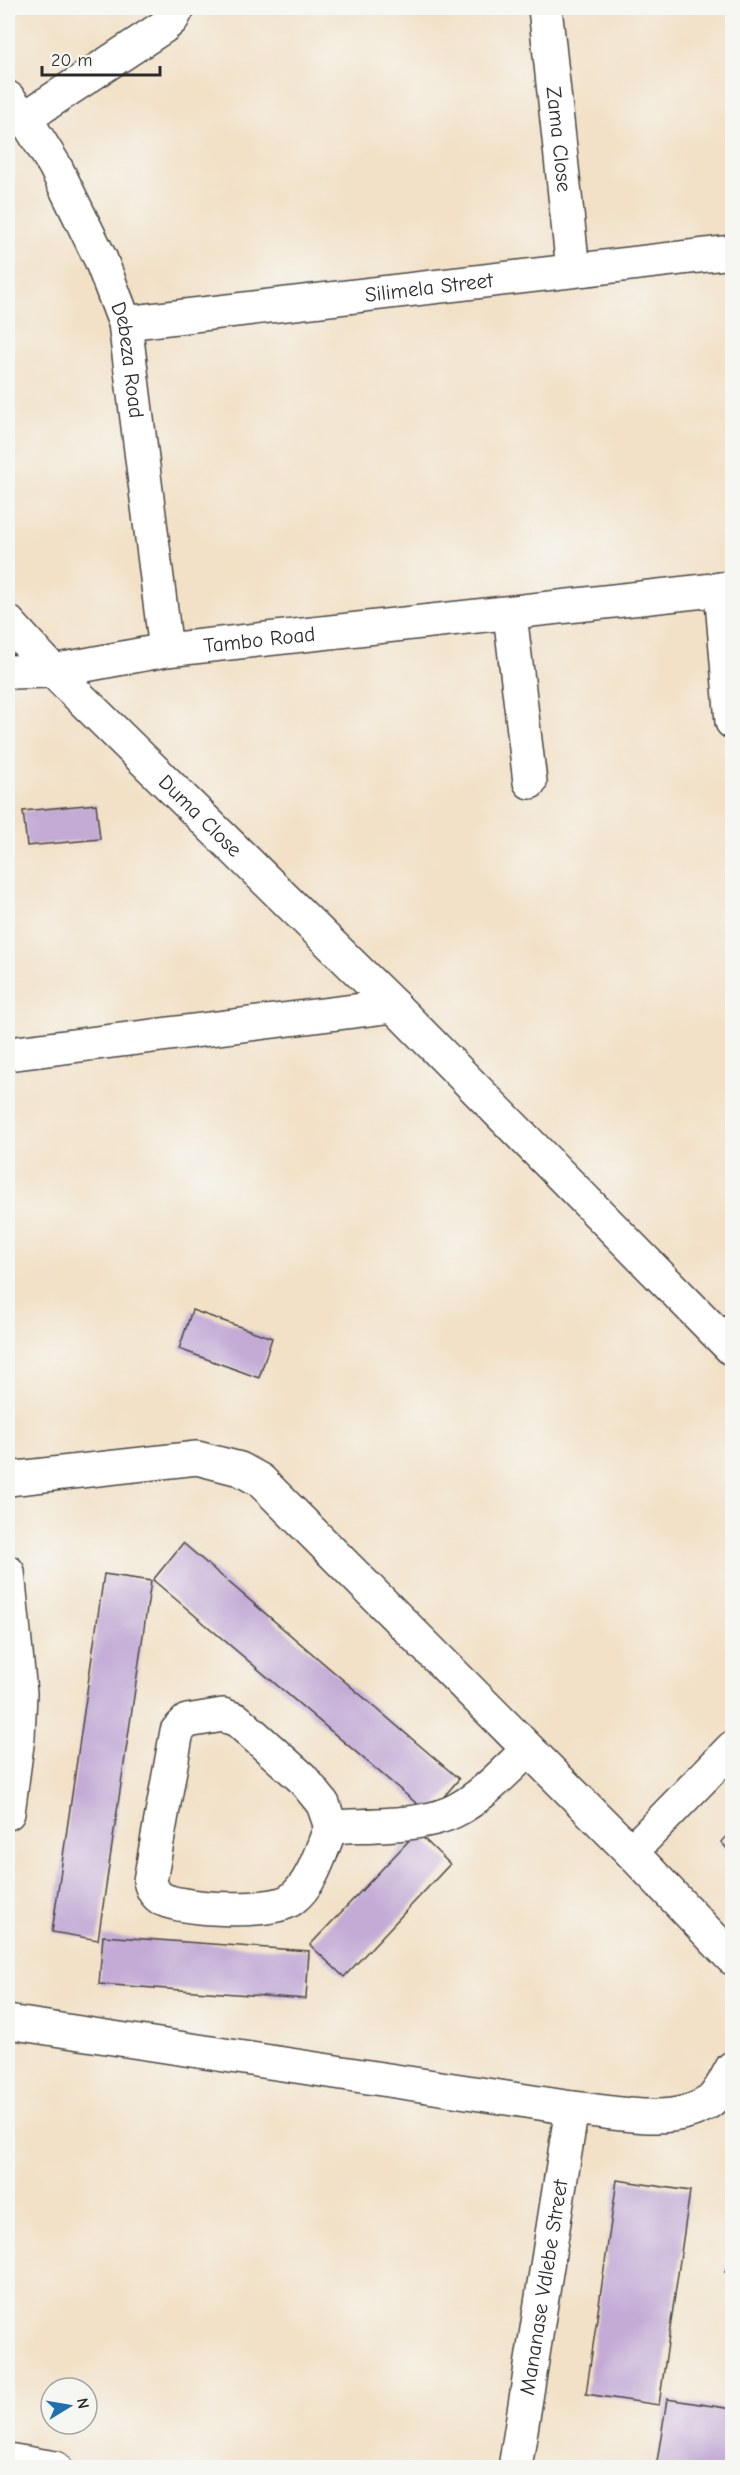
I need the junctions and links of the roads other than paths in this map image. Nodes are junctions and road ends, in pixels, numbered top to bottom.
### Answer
1 (178, 8) edge
2 (545, 8) edge
3 (16, 108) edge
4 (732, 252) edge
5 (573, 270) junction
6 (125, 323) junction
7 (727, 589) edge
8 (510, 614) junction
9 (8, 622) edge
10 (166, 650) junction
11 (53, 671) junction
12 (8, 672) edge
13 (732, 722) edge
14 (530, 782) dead end
15 (394, 1006) junction
16 (8, 1054) edge
17 (732, 1349) edge
18 (8, 1479) edge
19 (8, 1572) edge
20 (732, 1748) edge
21 (528, 1750) junction
22 (8, 1813) edge
23 (331, 1827) junction
24 (632, 1852) junction
25 (732, 1958) edge
26 (8, 2022) edge
27 (732, 2068) edge
28 (572, 2108) junction
29 (8, 2460) edge
30 (55, 2468) edge
31 (515, 2468) edge

1 - 3 street
2 - 5 street, Zama Close
3 - 6 street, Debeza Road
4 - 5 street, Silimela Street
5 - 6 street, Silimela Street
6 - 10 street, Debeza Road
7 - 8 street, Tambo Road
7 - 13 street, Tambo Road
8 - 10 street, Tambo Road
8 - 14 street
9 - 11 street, Duma Close
10 - 11 street, Tambo Road
11 - 12 street, Tambo Road
11 - 15 street, Duma Close
15 - 16 street
15 - 17 street, Duma Close
18 - 21 street
19 - 22 street
20 - 24 street
21 - 23 street
21 - 24 street
23 - 23 street
24 - 25 street
26 - 28 street
27 - 28 street
28 - 31 street, Mananase Vdlebe Street
29 - 30 street

